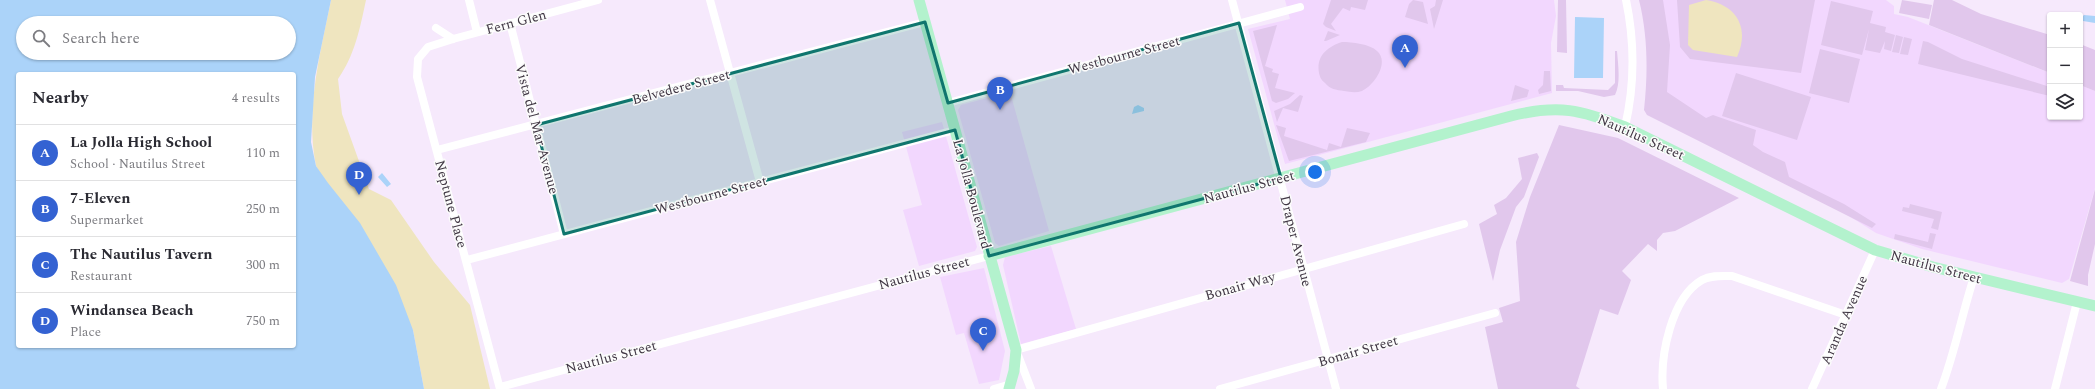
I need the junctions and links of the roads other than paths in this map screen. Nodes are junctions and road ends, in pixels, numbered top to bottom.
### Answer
1 (469, 0) edge
2 (598, 0) edge
3 (710, 0) edge
4 (919, 0) edge
5 (1232, 0) edge
6 (1626, 0) edge
7 (1300, 7) dead end
8 (925, 22) junction
9 (510, 23) junction
10 (1239, 24) junction
11 (436, 28) dead end
12 (477, 32) junction
13 (453, 38) junction
14 (730, 74) junction
15 (948, 103) junction
16 (536, 125) junction
17 (1626, 126) junction
18 (954, 130) junction
19 (437, 150) junction
20 (1280, 178) junction
21 (760, 182) junction
22 (1464, 224) dead end
23 (564, 234) junction
24 (1875, 250) junction
25 (989, 256) junction
26 (467, 260) junction
27 (1303, 269) junction
28 (1974, 277) junction
29 (2076, 302) junction
30 (2095, 306) edge
31 (1495, 313) dead end
32 (1846, 315) junction
33 (1016, 350) junction
34 (1328, 360) junction
35 (1010, 387) edge
36 (500, 388) edge
37 (994, 389) edge
38 (1031, 389) edge
39 (1220, 389) edge
40 (1336, 389) edge
41 (1663, 389) edge
42 (1812, 389) edge
43 (1941, 389) edge
44 (2055, 389) edge

1 - 12 street
2 - 9 street, Fern Glen
3 - 14 street
4 - 8 main road, La Jolla Boulevard
5 - 10 street, Draper Avenue
6 - 17 street
7 - 10 street, Westbourne Street
8 - 14 street, Belvedere Street
8 - 15 main road, La Jolla Boulevard
9 - 12 street, Fern Glen
9 - 16 street, Vista del Mar Avenue
10 - 15 street, Westbourne Street
10 - 20 street, Draper Avenue
11 - 13 street
12 - 13 street, Fern Glen
13 - 19 street, Neptune Place
14 - 16 street, Belvedere Street
14 - 21 street
15 - 18 main road, La Jolla Boulevard
16 - 19 street, Belvedere Street
16 - 23 street, Vista del Mar Avenue
17 - 20 main road, Nautilus Street
17 - 24 main road, Nautilus Street
18 - 21 street, Westbourne Street
18 - 25 main road, La Jolla Boulevard
19 - 26 street, Neptune Place
20 - 25 main road, Nautilus Street
20 - 27 street, Draper Avenue
21 - 23 street, Westbourne Street
22 - 27 street, Bonair Way
23 - 26 street, Westbourne Street
24 - 28 main road, Nautilus Street
24 - 32 street, Aranda Avenue
25 - 33 main road, La Jolla Boulevard
25 - 36 street, Nautilus Street
26 - 36 street, Neptune Place
27 - 33 street, Bonair Way
27 - 34 street, Draper Avenue
28 - 29 main road, Nautilus Street
28 - 43 street
29 - 30 main road, Nautilus Street
29 - 44 street
31 - 34 street, Bonair Street
32 - 41 street
32 - 42 street, Aranda Avenue
33 - 35 main road, La Jolla Boulevard
33 - 38 street
34 - 39 street, Bonair Street
34 - 40 street, Draper Avenue
35 - 37 street

